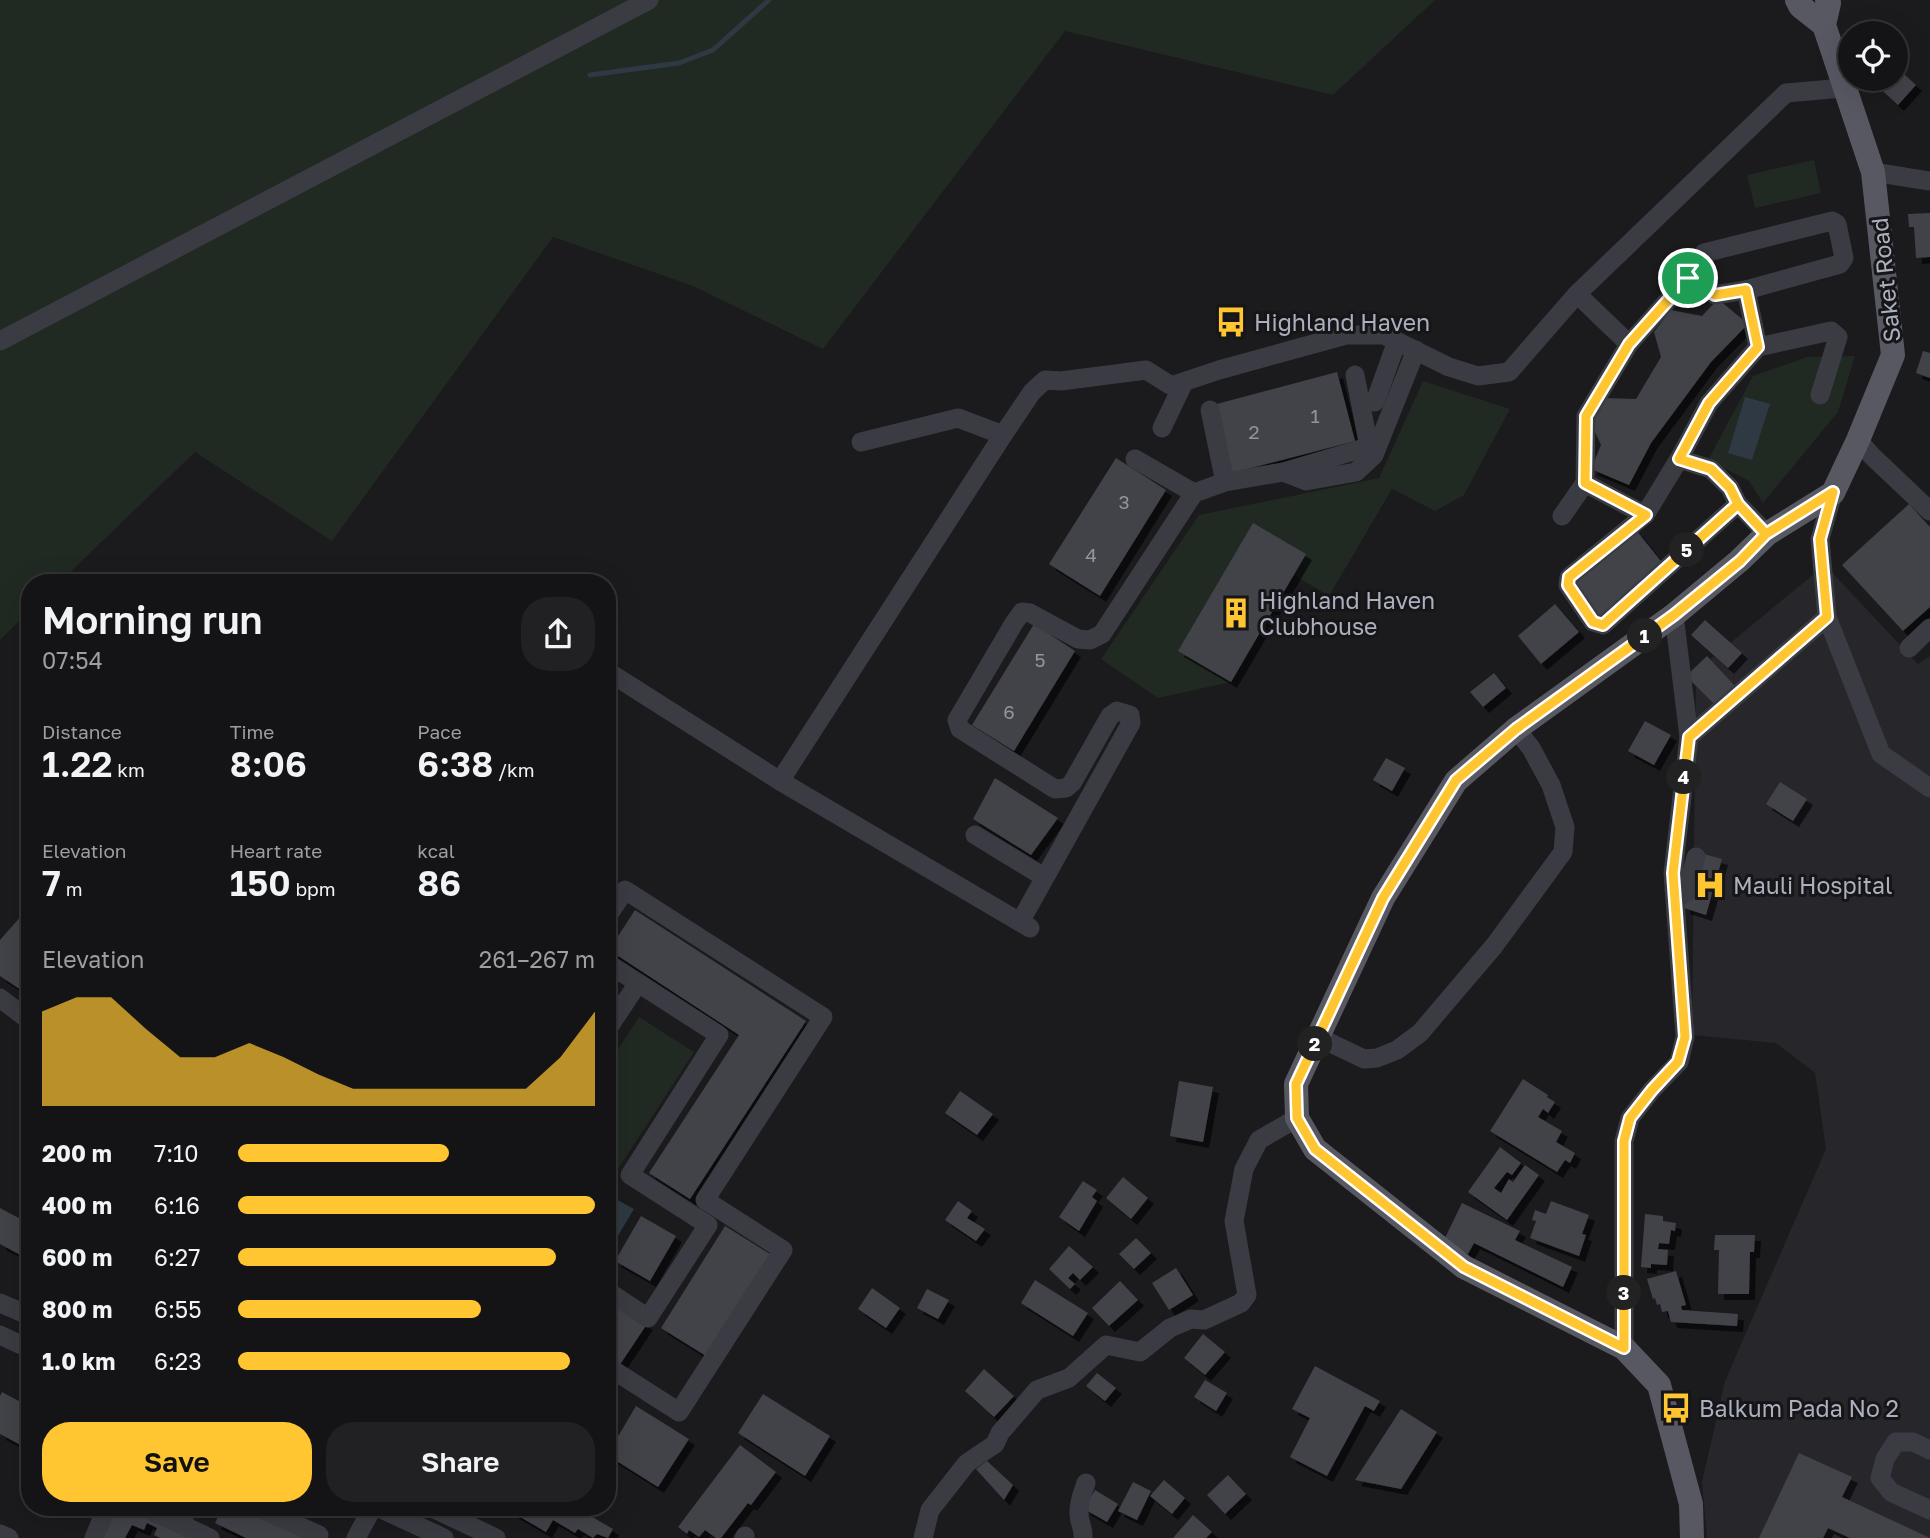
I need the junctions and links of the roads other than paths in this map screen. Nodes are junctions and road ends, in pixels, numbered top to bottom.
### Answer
1 (649, 0) edge
2 (1797, 0) edge
3 (1827, 0) edge
4 (1824, 25) junction
5 (1838, 71) edge
6 (1838, 88) edge
7 (1844, 91) edge
8 (1873, 172) junction
9 (1930, 181) edge
10 (1688, 278) junction
11 (1746, 290) junction
12 (1577, 294) junction
13 (0, 341) edge
14 (1397, 341) junction
15 (1629, 344) junction
16 (1758, 347) junction
17 (1416, 351) junction
18 (1355, 375) dead end
19 (1184, 382) junction
20 (1820, 395) dead end
21 (1375, 402) dead end
22 (1210, 410) dead end
23 (1162, 428) dead end
24 (1003, 435) junction
25 (1858, 440) junction
26 (861, 442) dead end
27 (1135, 459) dead end
28 (1679, 459) junction
29 (1283, 471) junction
30 (1226, 482) junction
31 (1585, 483) junction
32 (1833, 492) junction
33 (1194, 493) junction
34 (1738, 504) junction
35 (1930, 511) edge
36 (1646, 515) junction
37 (1562, 516) dead end
38 (1766, 534) junction
39 (1674, 615) junction
40 (1827, 617) junction
41 (1930, 628) edge
42 (1909, 648) dead end
43 (616, 677) edge
44 (1516, 729) junction
45 (1689, 737) junction
46 (780, 781) junction
47 (1930, 788) edge
48 (975, 835) dead end
49 (1696, 857) dead end
50 (1044, 877) junction
51 (1681, 891) junction
52 (616, 904) edge
53 (616, 969) edge
54 (638, 983) junction
55 (0, 998) edge
56 (21, 1014) edge
57 (616, 1016) edge
58 (1318, 1037) junction
59 (1297, 1118) junction
60 (616, 1298) edge
61 (0, 1303) edge
62 (21, 1312) edge
63 (0, 1335) edge
64 (21, 1345) edge
65 (1624, 1348) junction
66 (616, 1372) edge
67 (1930, 1450) edge
68 (1086, 1483) dead end
69 (1930, 1510) edge
70 (103, 1516) edge
71 (184, 1516) edge
72 (277, 1516) edge
73 (369, 1516) edge
74 (394, 1516) edge
75 (449, 1516) edge
76 (0, 1534) edge
77 (319, 1535) dead end
78 (204, 1537) edge
79 (440, 1537) edge
80 (9, 1538) edge
81 (94, 1538) edge
82 (356, 1538) edge
83 (496, 1538) edge
84 (923, 1538) edge
85 (1083, 1538) edge
86 (1692, 1538) edge

1 - 13 street
2 - 4 main road
3 - 4 main road
4 - 5 main road, Saket Road
6 - 12 street
7 - 8 main road, Saket Road
8 - 9 street
8 - 25 main road, Saket Road
10 - 11 street
10 - 11 street
10 - 15 street
11 - 16 street
12 - 15 street
12 - 17 street
14 - 17 street
14 - 19 street
14 - 21 street
15 - 31 street
16 - 20 street
16 - 28 street
17 - 29 street
18 - 29 street
19 - 23 street
19 - 24 street
22 - 30 street
24 - 26 street
24 - 46 street
25 - 32 main road, Saket Road
25 - 35 street
27 - 33 street
28 - 34 street
28 - 36 street
29 - 30 street
30 - 33 street
31 - 36 street
31 - 37 street
32 - 38 main road
32 - 40 street
33 - 50 street
34 - 36 street
34 - 38 street
38 - 39 main road
39 - 44 main road
39 - 45 street
40 - 45 street
40 - 47 street
41 - 42 street
43 - 46 street
44 - 58 main road
44 - 58 street
45 - 51 street
46 - 50 street
48 - 50 street
49 - 51 street
51 - 65 street
52 - 66 street
53 - 54 street
54 - 57 street
54 - 60 street
55 - 56 street
58 - 59 main road
59 - 65 main road
59 - 84 street
61 - 62 street
63 - 64 street
65 - 86 main road
67 - 69 street
68 - 85 street
70 - 81 street
71 - 78 street
72 - 77 street
73 - 82 street
74 - 79 street
75 - 83 street
76 - 80 street

